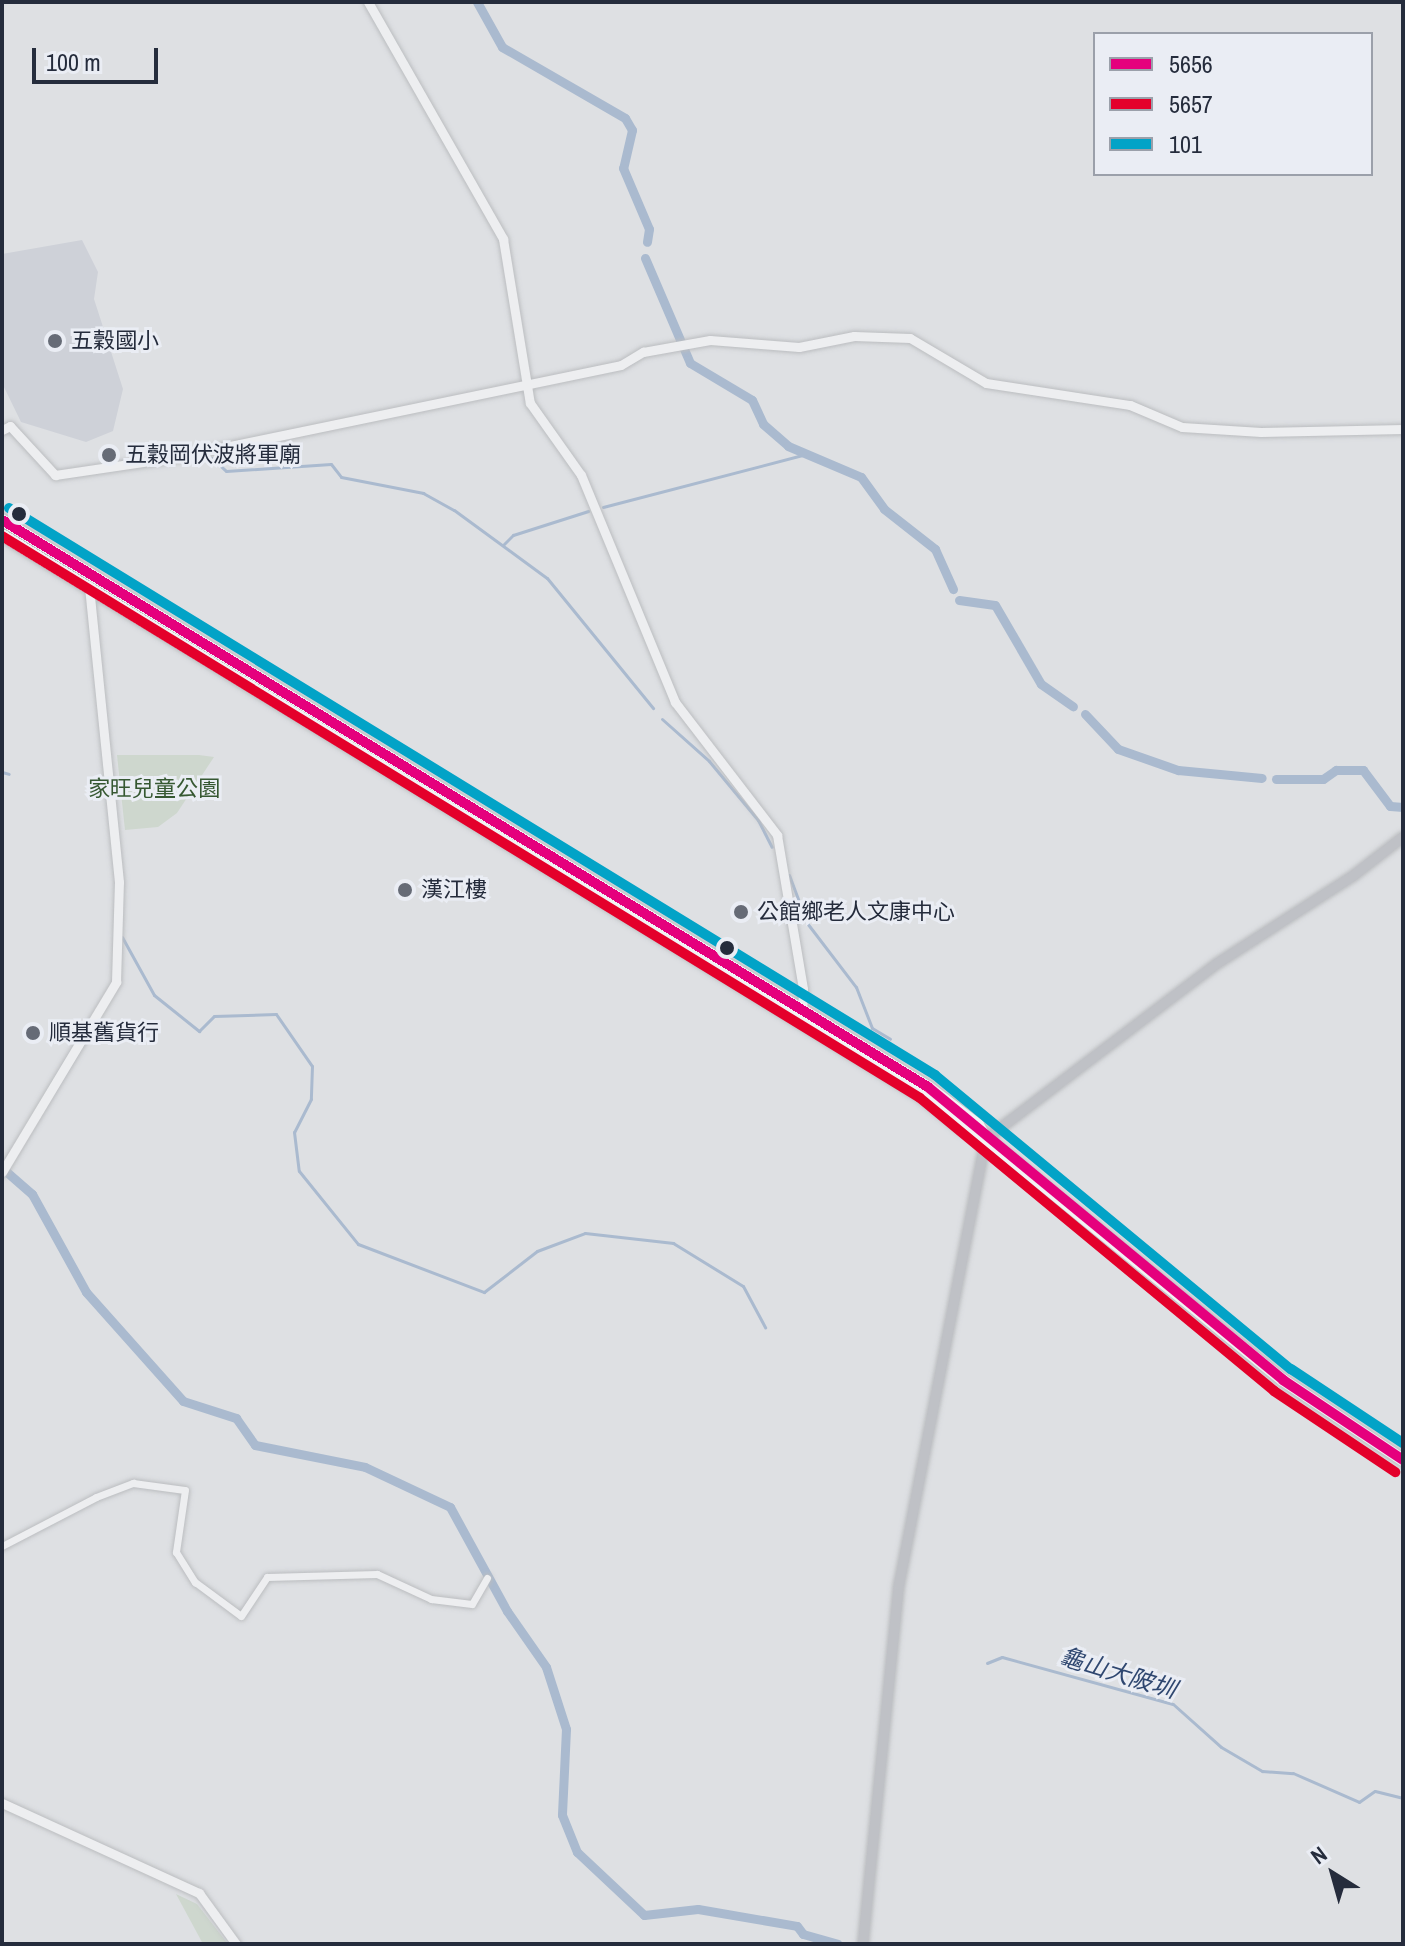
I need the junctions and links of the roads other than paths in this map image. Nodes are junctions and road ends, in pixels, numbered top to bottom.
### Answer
1 (368, 2) edge
2 (525, 384) junction
3 (1403, 429) edge
4 (2, 430) edge
5 (2, 520) edge
6 (2, 535) edge
7 (89, 581) junction
8 (1403, 837) edge
9 (802, 1016) junction
10 (986, 1139) junction
11 (4, 1169) edge
12 (1403, 1460) edge
13 (2, 1546) edge
14 (487, 1578) dead end
15 (2, 1803) edge
16 (863, 1938) edge
17 (236, 1944) edge

1 - 2 street
2 - 3 street
2 - 4 street
2 - 9 street
5 - 7 main road
6 - 7 main road
7 - 9 main road
7 - 11 street
8 - 10 main road
9 - 10 main road
10 - 12 main road
10 - 16 main road
13 - 14 street
15 - 17 street

